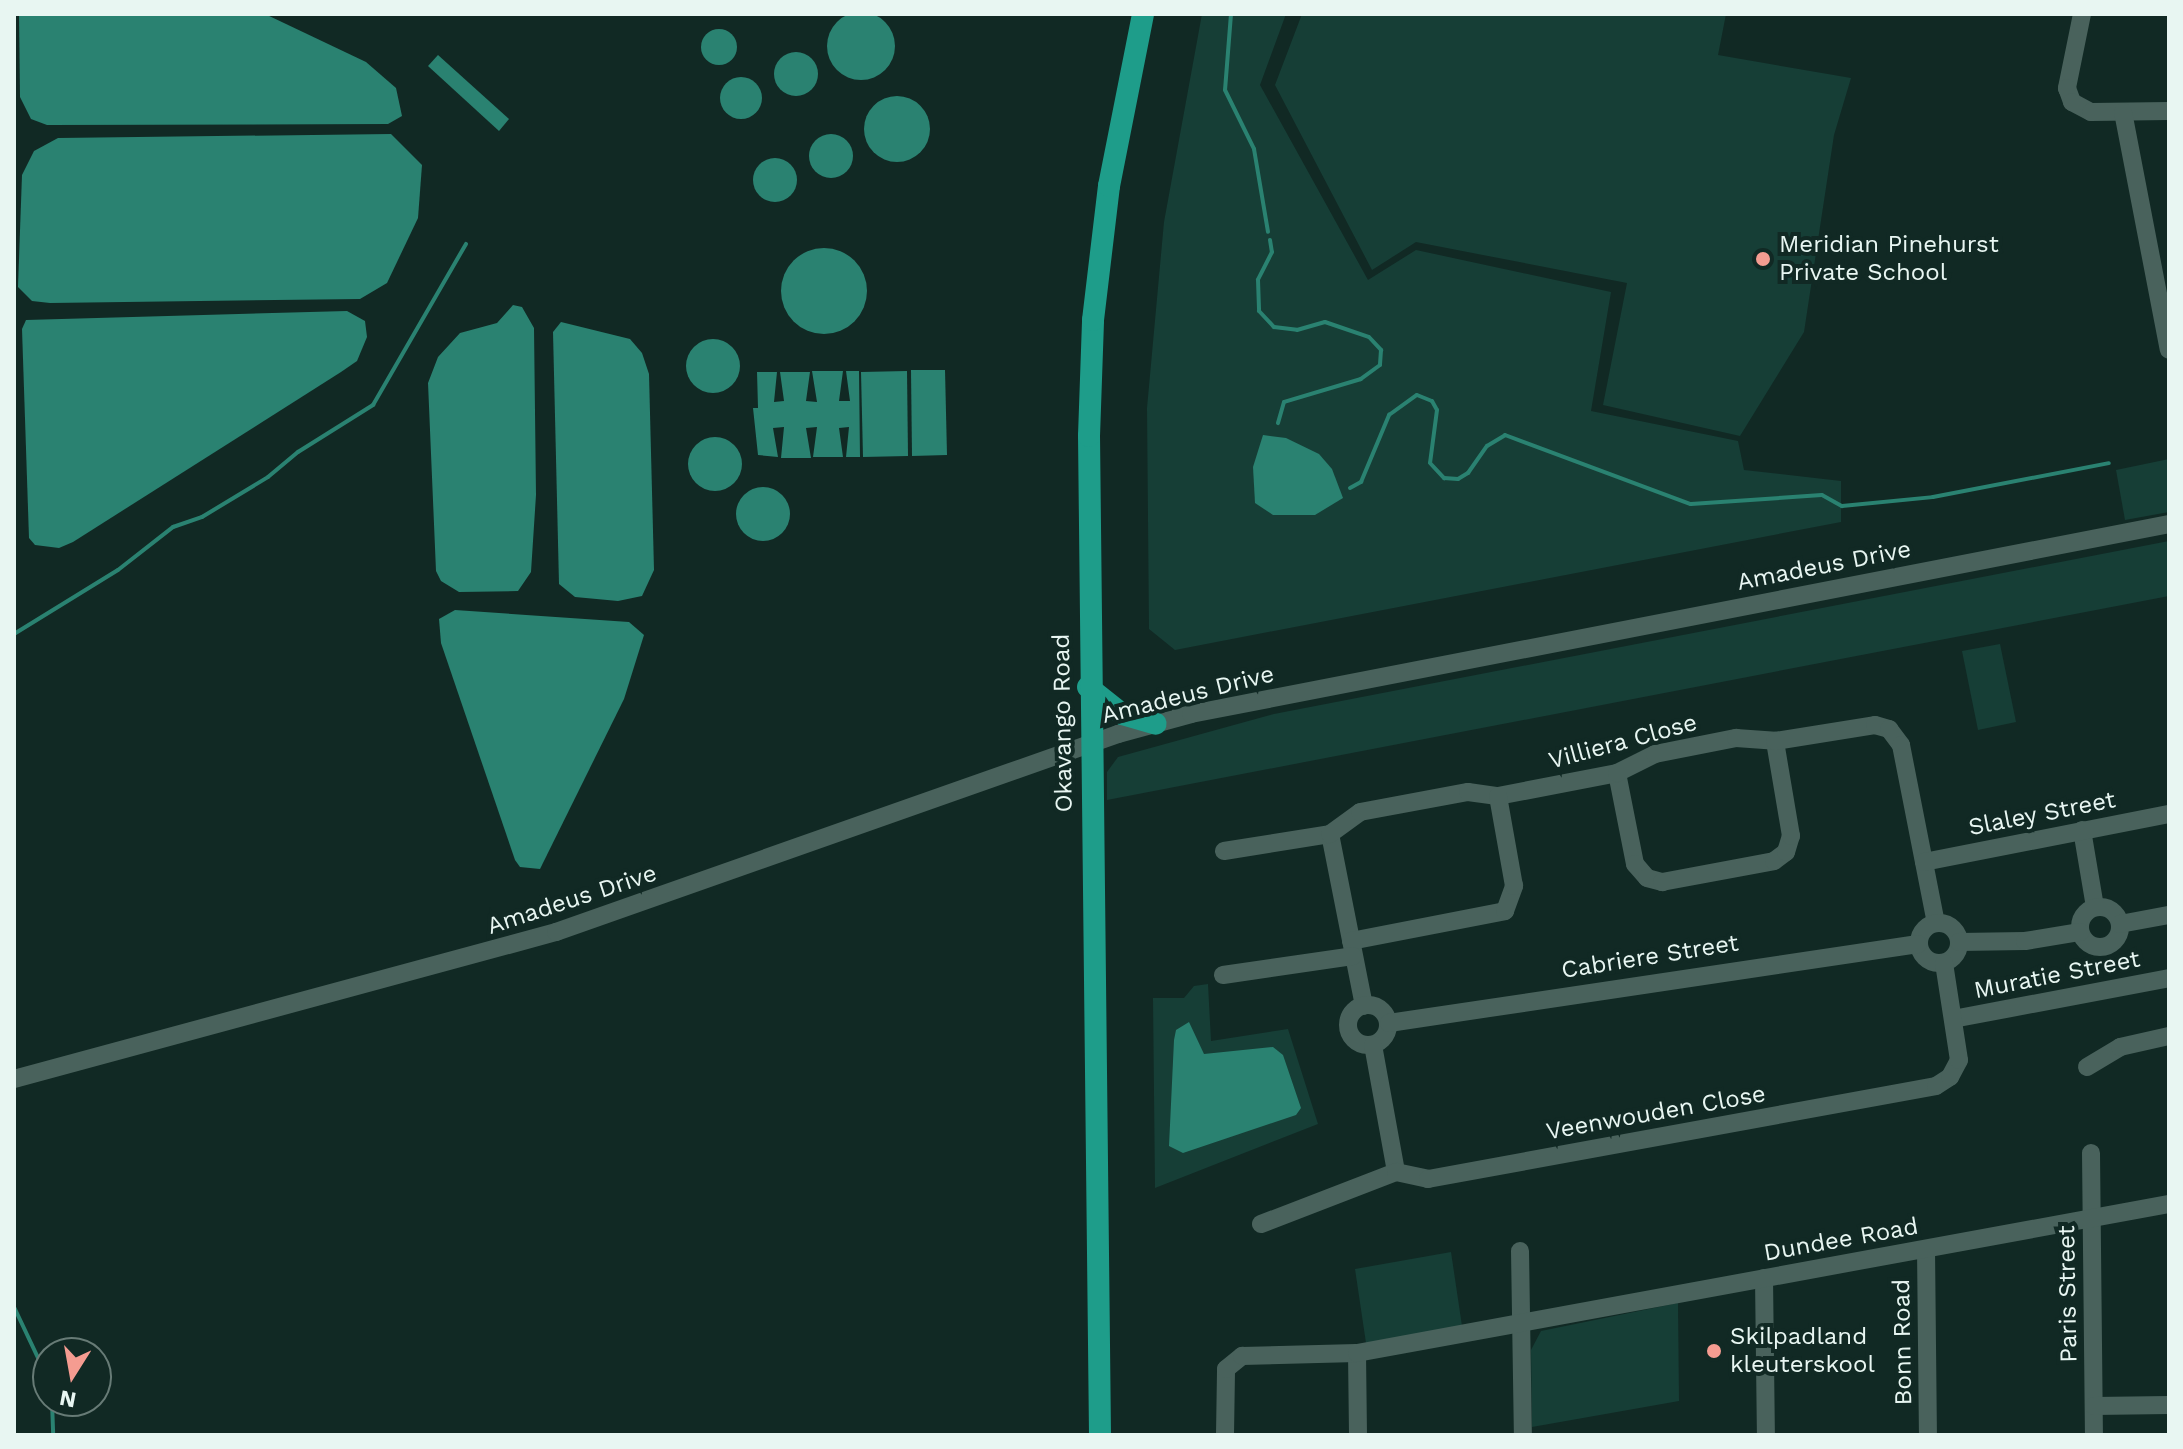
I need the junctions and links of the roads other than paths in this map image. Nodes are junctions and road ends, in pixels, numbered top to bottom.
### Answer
1 (1143, 14) edge
2 (2082, 14) edge
3 (2169, 111) edge
4 (2123, 112) junction
5 (2169, 350) edge
6 (2169, 524) edge
7 (1088, 687) junction
8 (1156, 724) junction
9 (1775, 741) junction
10 (1089, 744) junction
11 (1617, 773) junction
12 (1498, 796) junction
13 (2169, 814) edge
14 (2082, 830) junction
15 (1330, 834) junction
16 (1224, 851) dead end
17 (1924, 862) junction
18 (2095, 907) junction
19 (2169, 915) edge
20 (1936, 923) junction
21 (2120, 924) junction
22 (2080, 932) junction
23 (1959, 942) junction
24 (1918, 944) junction
25 (1352, 948) junction
26 (1944, 963) junction
27 (1223, 975) dead end
28 (2169, 978) edge
29 (1364, 1006) junction
30 (1953, 1019) junction
31 (1389, 1023) junction
32 (2169, 1036) edge
33 (1373, 1045) junction
34 (2087, 1067) dead end
35 (14, 1079) edge
36 (2091, 1153) dead end
37 (1396, 1172) junction
38 (2169, 1204) edge
39 (2091, 1218) junction
40 (1261, 1224) dead end
41 (1926, 1249) junction
42 (1520, 1251) dead end
43 (1764, 1278) junction
44 (1522, 1322) junction
45 (1357, 1353) junction
46 (2169, 1405) edge
47 (2094, 1406) junction
48 (1100, 1435) edge
49 (1225, 1435) edge
50 (1358, 1435) edge
51 (1523, 1435) edge
52 (1766, 1435) edge
53 (1928, 1435) edge
54 (2094, 1435) edge

1 - 7 main road, Okavango Road
2 - 4 street
3 - 4 street
4 - 5 street
6 - 8 street, Amadeus Drive
7 - 8 main road
7 - 10 main road, Okavango Road
8 - 10 street, Amadeus Drive
9 - 11 street, Villiera Close
9 - 11 street
9 - 17 street, Villiera Close
10 - 35 street, Amadeus Drive
10 - 48 main road, Okavango Road
11 - 12 street, Villiera Close
12 - 15 street, Villiera Close
12 - 25 street
13 - 14 street, Slaley Street
14 - 17 street, Slaley Street
14 - 18 street
15 - 16 street, Villiera Close
15 - 25 street
17 - 20 street, Villiera Close
18 - 21 street
18 - 22 street
19 - 21 street
20 - 23 street
20 - 24 street
21 - 22 street
22 - 23 street
23 - 26 street
24 - 26 street
24 - 31 street, Cabriere Street
25 - 27 street
25 - 29 street
26 - 30 street, Veenwouden Close
28 - 30 street, Muratie Street
29 - 31 street
29 - 33 street
30 - 37 street, Veenwouden Close
31 - 33 street
32 - 34 street
33 - 37 street
36 - 39 street, Paris Street
37 - 40 street, Veenwouden Close
38 - 39 street, Dundee Road
39 - 41 street, Dundee Road
39 - 47 street, Paris Street
41 - 43 street, Dundee Road
41 - 53 street, Bonn Road
42 - 44 street
43 - 44 street, Dundee Road
43 - 52 street
44 - 45 street, Dundee Road
44 - 51 street
45 - 49 street, Dundee Road
45 - 50 street
46 - 47 street
47 - 54 street, Paris Street

